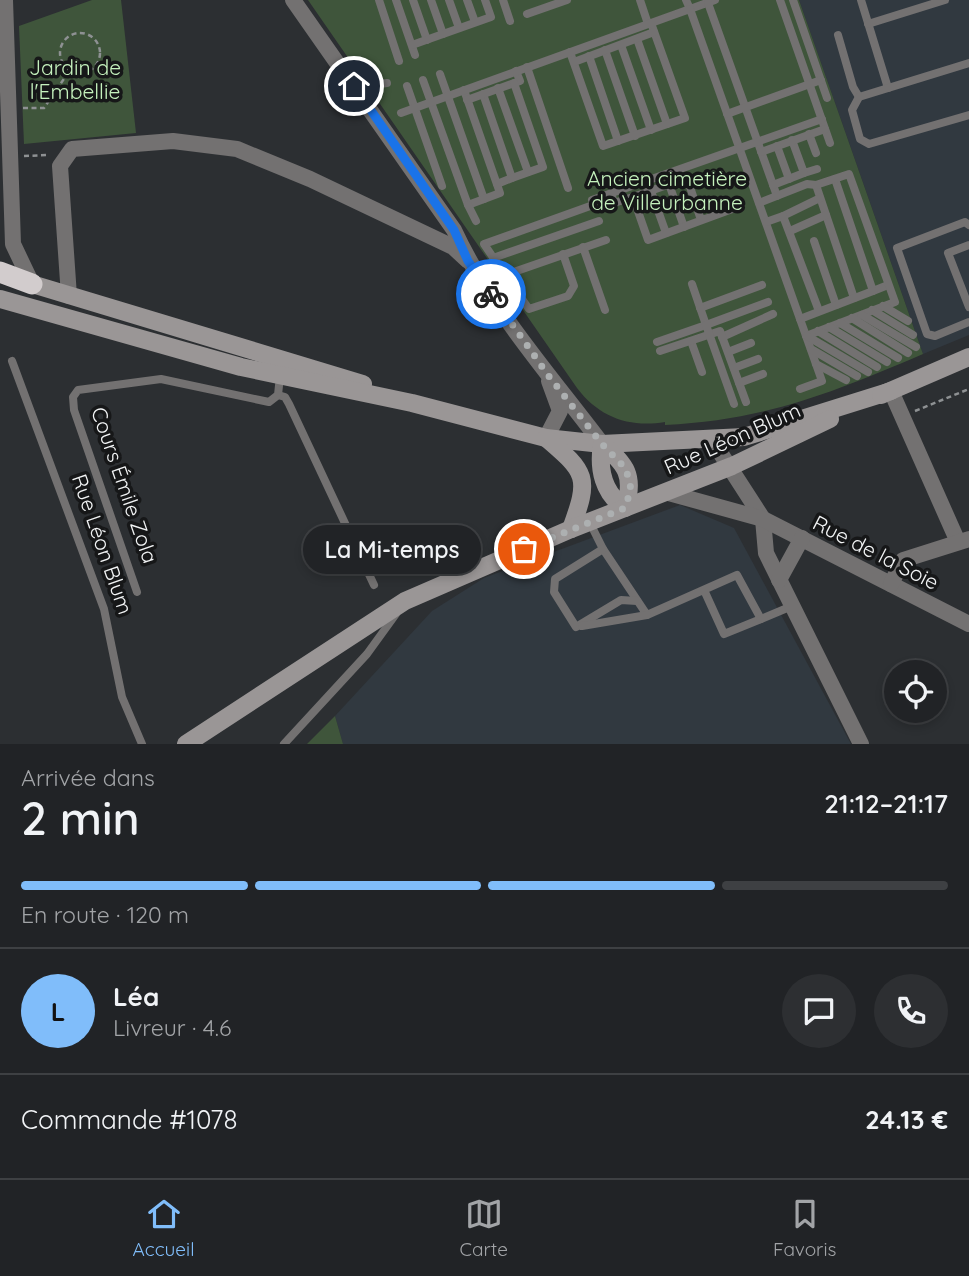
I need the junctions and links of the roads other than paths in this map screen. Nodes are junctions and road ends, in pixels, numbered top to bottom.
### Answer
1 (5, 0) edge
2 (293, 0) edge
3 (379, 0) edge
4 (396, 0) edge
5 (413, 0) edge
6 (431, 0) edge
7 (449, 0) edge
8 (467, 0) edge
9 (485, 0) edge
10 (503, 0) edge
11 (567, 0) edge
12 (640, 0) edge
13 (780, 0) edge
14 (793, 0) edge
15 (861, 0) edge
16 (945, 0) edge
17 (712, 1) edge
18 (688, 4) edge
19 (527, 14) dead end
20 (510, 21) dead end
21 (475, 23) junction
22 (650, 23) junction
23 (868, 24) junction
24 (459, 28) junction
25 (654, 32) junction
26 (443, 34) junction
27 (838, 35) dead end
28 (636, 39) junction
29 (427, 40) junction
30 (412, 45) junction
31 (621, 45) junction
32 (605, 50) junction
33 (570, 52) junction
34 (415, 54) dead end
35 (589, 56) junction
36 (399, 61) dead end
37 (574, 62) junction
38 (969, 63) edge
39 (527, 67) junction
40 (369, 71) dead end
41 (516, 71) junction
42 (440, 74) dead end
43 (4, 75) edge
44 (423, 80) dead end
45 (821, 80) junction
46 (387, 83) dead end
47 (514, 83) junction
48 (810, 85) junction
49 (407, 86) dead end
50 (498, 88) junction
51 (888, 88) junction
52 (464, 90) junction
53 (483, 94) junction
54 (447, 96) junction
55 (859, 97) junction
56 (827, 98) dead end
57 (467, 100) junction
58 (431, 102) junction
59 (415, 107) junction
60 (745, 108) junction
61 (401, 113) dead end
62 (727, 114) junction
63 (969, 115) edge
64 (822, 119) junction
65 (667, 124) junction
66 (825, 129) junction
67 (651, 130) junction
68 (809, 134) junction
69 (635, 136) junction
70 (618, 141) junction
71 (792, 141) junction
72 (757, 142) junction
73 (830, 143) dead end
74 (777, 146) junction
75 (739, 148) junction
76 (761, 152) junction
77 (816, 153) dead end
78 (820, 171) dead end
79 (527, 173) junction
80 (804, 173) junction
81 (512, 178) junction
82 (789, 179) junction
83 (835, 179) junction
84 (496, 184) junction
85 (669, 184) junction
86 (773, 184) junction
87 (816, 185) junction
88 (442, 186) dead end
89 (568, 188) dead end
90 (651, 191) junction
91 (611, 193) junction
92 (777, 196) junction
93 (633, 197) junction
94 (820, 198) junction
95 (484, 200) junction
96 (759, 203) junction
97 (468, 205) junction
98 (735, 208) dead end
99 (826, 215) junction
100 (783, 216) junction
101 (701, 220) junction
102 (476, 221) dead end
103 (599, 221) dead end
104 (766, 222) junction
105 (969, 225) edge
106 (684, 227) junction
107 (790, 231) junction
108 (666, 233) junction
109 (606, 240) dead end
110 (814, 241) dead end
111 (969, 245) edge
112 (583, 247) junction
113 (563, 254) junction
114 (494, 258) junction
115 (468, 261) junction
116 (0, 272) edge
117 (505, 275) junction
118 (32, 284) junction
119 (692, 284) dead end
120 (762, 285) dead end
121 (888, 285) junction
122 (873, 291) junction
123 (69, 296) junction
124 (854, 298) junction
125 (0, 299) edge
126 (768, 302) dead end
127 (836, 305) junction
128 (883, 306) junction
129 (969, 307) edge
130 (700, 308) junction
131 (605, 310) dead end
132 (872, 310) junction
133 (819, 311) junction
134 (773, 314) dead end
135 (862, 314) junction
136 (852, 318) junction
137 (800, 319) junction
138 (908, 321) dead end
139 (969, 321) edge
140 (840, 323) junction
141 (706, 325) junction
142 (830, 327) junction
143 (818, 331) junction
144 (710, 334) junction
145 (913, 335) dead end
146 (806, 336) junction
147 (722, 337) junction
148 (691, 341) junction
149 (751, 343) dead end
150 (811, 348) junction
151 (916, 348) dead end
152 (728, 352) junction
153 (908, 353) dead end
154 (969, 357) edge
155 (898, 358) dead end
156 (758, 359) dead end
157 (12, 361) dead end
158 (887, 362) dead end
159 (816, 364) junction
160 (877, 367) dead end
161 (734, 368) junction
162 (702, 372) dead end
163 (868, 372) dead end
164 (763, 374) dead end
165 (548, 375) junction
166 (280, 376) junction
167 (857, 376) dead end
168 (846, 380) dead end
169 (822, 381) junction
170 (740, 383) junction
171 (832, 385) dead end
172 (800, 389) dead end
173 (891, 391) junction
174 (278, 395) junction
175 (746, 402) dead end
176 (412, 403) junction
177 (734, 404) dead end
178 (546, 439) junction
179 (712, 440) junction
180 (602, 444) junction
181 (732, 466) junction
182 (665, 492) junction
183 (625, 508) junction
184 (763, 519) junction
185 (589, 521) junction
186 (571, 528) junction
187 (802, 538) junction
188 (964, 541) edge
189 (603, 548) junction
190 (779, 580) junction
191 (891, 584) junction
192 (374, 585) dead end
193 (704, 590) junction
194 (137, 592) dead end
195 (405, 601) junction
196 (637, 601) junction
197 (792, 606) junction
198 (647, 615) junction
199 (761, 619) junction
200 (969, 624) edge
201 (576, 627) junction
202 (142, 744) edge
203 (186, 744) edge
204 (284, 744) edge
205 (861, 744) edge

1 - 43 street
2 - 115 street
3 - 36 lane
4 - 30 lane
5 - 29 lane
6 - 26 lane
7 - 24 lane
8 - 21 lane
9 - 21 lane
10 - 20 lane
11 - 19 lane
12 - 22 lane
13 - 48 lane
14 - 45 lane
15 - 23 lane
16 - 23 lane
17 - 18 lane
17 - 60 lane
18 - 22 lane
18 - 62 lane
21 - 24 lane
22 - 25 lane
22 - 33 lane
23 - 51 lane
24 - 26 lane
25 - 28 lane
25 - 65 lane
26 - 29 lane
27 - 55 lane
28 - 31 lane
28 - 65 lane
29 - 30 lane
30 - 34 lane
31 - 32 lane
31 - 67 lane
32 - 35 lane
32 - 69 lane
33 - 37 lane
33 - 39 lane
35 - 37 lane
35 - 70 lane
37 - 70 lane
38 - 51 lane
39 - 41 lane
39 - 89 lane
40 - 46 lane
41 - 47 lane
41 - 52 lane
42 - 54 lane
43 - 118 street
44 - 58 lane
45 - 48 lane
45 - 56 lane
47 - 50 lane
47 - 79 lane
48 - 60 lane
48 - 64 lane
49 - 59 lane
50 - 53 lane
50 - 79 lane
51 - 55 lane
52 - 54 lane
52 - 57 lane
53 - 57 lane
53 - 81 lane
54 - 58 lane
54 - 95 lane
55 - 63 lane
57 - 84 lane
58 - 59 lane
58 - 97 lane
59 - 61 lane
59 - 88 lane
60 - 62 lane
60 - 72 lane
62 - 75 lane
64 - 66 lane
64 - 72 lane
65 - 67 lane
66 - 68 lane
66 - 73 lane
67 - 69 lane
68 - 71 lane
68 - 77 lane
69 - 70 lane
71 - 74 lane
71 - 80 lane
72 - 75 lane
72 - 76 lane
74 - 76 lane
74 - 82 lane
75 - 91 lane
75 - 96 lane
76 - 86 lane
78 - 80 lane
79 - 81 lane
80 - 82 lane
81 - 84 lane
82 - 86 lane
83 - 87 lane
83 - 121 lane
83 - 122 lane
84 - 95 lane
85 - 90 lane
85 - 101 lane
85 - 106 lane
86 - 92 lane
87 - 92 lane
87 - 94 lane
90 - 93 lane
90 - 108 lane
91 - 93 lane
91 - 114 lane
92 - 96 lane
93 - 108 lane
94 - 99 lane
94 - 100 lane
95 - 97 lane
96 - 104 lane
97 - 102 lane
98 - 101 lane
99 - 107 lane
99 - 124 lane
100 - 104 lane
100 - 107 lane
101 - 106 lane
103 - 114 lane
104 - 137 lane
105 - 139 lane
106 - 108 lane
107 - 133 lane
109 - 112 lane
110 - 127 lane
111 - 129 lane
112 - 113 lane
112 - 131 lane
113 - 117 lane
113 - 117 lane
114 - 117 lane
115 - 123 street
115 - 165 street
116 - 118 highway
118 - 123 main road
119 - 130 lane
120 - 130 lane
121 - 122 lane
121 - 128 lane
122 - 124 lane
123 - 176 main road
124 - 127 lane
125 - 166 main road
126 - 141 lane
127 - 133 lane
128 - 132 lane
128 - 138 lane
130 - 141 lane
132 - 135 lane
132 - 145 lane
133 - 137 lane
134 - 147 lane
135 - 136 lane
135 - 151 lane
136 - 140 lane
136 - 153 lane
137 - 146 lane
140 - 142 lane
140 - 155 lane
141 - 144 lane
141 - 148 lane
142 - 143 lane
142 - 158 lane
143 - 146 lane
143 - 160 lane
144 - 147 lane
144 - 148 lane
144 - 177 lane
146 - 150 lane
146 - 163 lane
147 - 152 lane
148 - 162 lane
149 - 152 lane
150 - 159 lane
150 - 167 lane
152 - 161 lane
154 - 173 main road, Rue Léon Blum
156 - 161 lane
157 - 202 lane, Rue Léon Blum
159 - 168 lane
159 - 169 lane
161 - 170 lane
164 - 170 lane
165 - 178 street
165 - 180 street
166 - 174 lane
166 - 176 main road
169 - 171 lane
169 - 172 lane
170 - 175 lane
173 - 179 main road
173 - 181 main road, Rue Léon Blum
173 - 188 street
174 - 192 lane
174 - 194 lane, Cours Émile Zola
176 - 178 main road
178 - 180 main road
178 - 186 main road
179 - 180 main road
179 - 181 street
180 - 183 main road
181 - 182 main road, Rue Léon Blum
181 - 184 street
182 - 183 main road, Rue Léon Blum
182 - 184 street, Rue de la Soie
183 - 185 main road, Rue Léon Blum
184 - 187 street, Rue de la Soie
184 - 190 street
185 - 186 main road, Rue Léon Blum
185 - 189 lane
186 - 195 main road, Rue Léon Blum
187 - 190 street
187 - 191 street, Rue de la Soie
188 - 191 street
189 - 196 lane
189 - 201 lane
190 - 197 street
191 - 200 street, Rue de la Soie
193 - 198 lane
193 - 199 lane
193 - 199 lane
195 - 203 main road, Rue Léon Blum
195 - 204 lane
196 - 198 lane
196 - 201 lane
197 - 199 lane
197 - 205 street
198 - 201 lane

